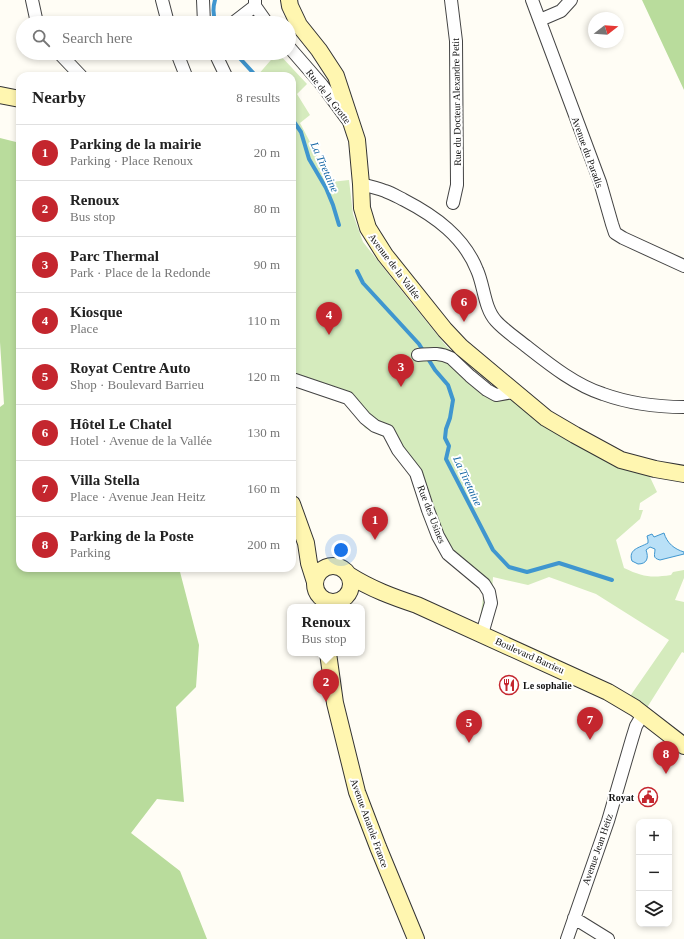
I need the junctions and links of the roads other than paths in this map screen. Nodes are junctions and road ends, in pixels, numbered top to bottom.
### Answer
1 (32, 0) edge
2 (162, 0) edge
3 (203, 0) edge
4 (289, 0) edge
5 (451, 0) edge
6 (532, 0) edge
7 (571, 0) edge
8 (255, 3) edge
9 (35, 16) edge
10 (166, 16) edge
11 (204, 16) edge
12 (241, 16) edge
13 (263, 16) edge
14 (295, 16) edge
15 (296, 19) edge
16 (540, 20) junction
17 (296, 55) edge
18 (66, 60) edge
19 (180, 60) edge
20 (218, 60) edge
21 (77, 72) edge
22 (184, 72) edge
23 (224, 72) edge
24 (0, 94) edge
25 (16, 98) edge
26 (353, 126) junction
27 (362, 184) junction
28 (453, 203) dead end
29 (684, 266) edge
30 (418, 355) dead end
31 (296, 380) edge
32 (513, 392) junction
33 (684, 407) edge
34 (684, 474) edge
35 (296, 515) edge
36 (306, 543) junction
37 (334, 566) junction
38 (349, 575) junction
39 (315, 582) junction
40 (386, 595) junction
41 (343, 600) edge
42 (322, 603) edge
43 (482, 634) junction
44 (328, 656) edge
45 (643, 714) junction
46 (684, 746) edge
47 (574, 918) junction
48 (416, 939) edge
49 (567, 939) edge
50 (608, 939) edge

1 - 9 street
2 - 10 street
3 - 11 street
4 - 14 main road, Avenue de la Vallée
5 - 28 street, Rue du Docteur Alexandre Petit
6 - 16 street, Avenue du Paradis
7 - 16 street
8 - 12 street
8 - 13 street
15 - 26 main road, Avenue de la Vallée
16 - 29 street, Avenue du Paradis
17 - 26 street, Rue de la Grotte
18 - 21 street
19 - 22 street
20 - 23 street
24 - 25 main road
26 - 27 main road, Avenue de la Vallée
27 - 32 main road, Avenue de la Vallée
27 - 33 street
30 - 32 street
31 - 43 street, Rue des Usines
32 - 34 main road, Avenue de la Vallée
35 - 36 main road
36 - 37 main road
36 - 39 main road
37 - 38 main road
37 - 39 main road
38 - 40 main road, Boulevard Barrieu
38 - 41 main road
39 - 42 main road
40 - 41 main road, Boulevard Barrieu
40 - 43 main road, Boulevard Barrieu
41 - 42 main road
43 - 45 main road, Boulevard Barrieu
44 - 48 main road, Avenue Anatole France
45 - 46 main road, Boulevard Barrieu
45 - 47 street, Avenue Jean Heitz
47 - 49 street, Avenue Jean Heitz
47 - 50 street

